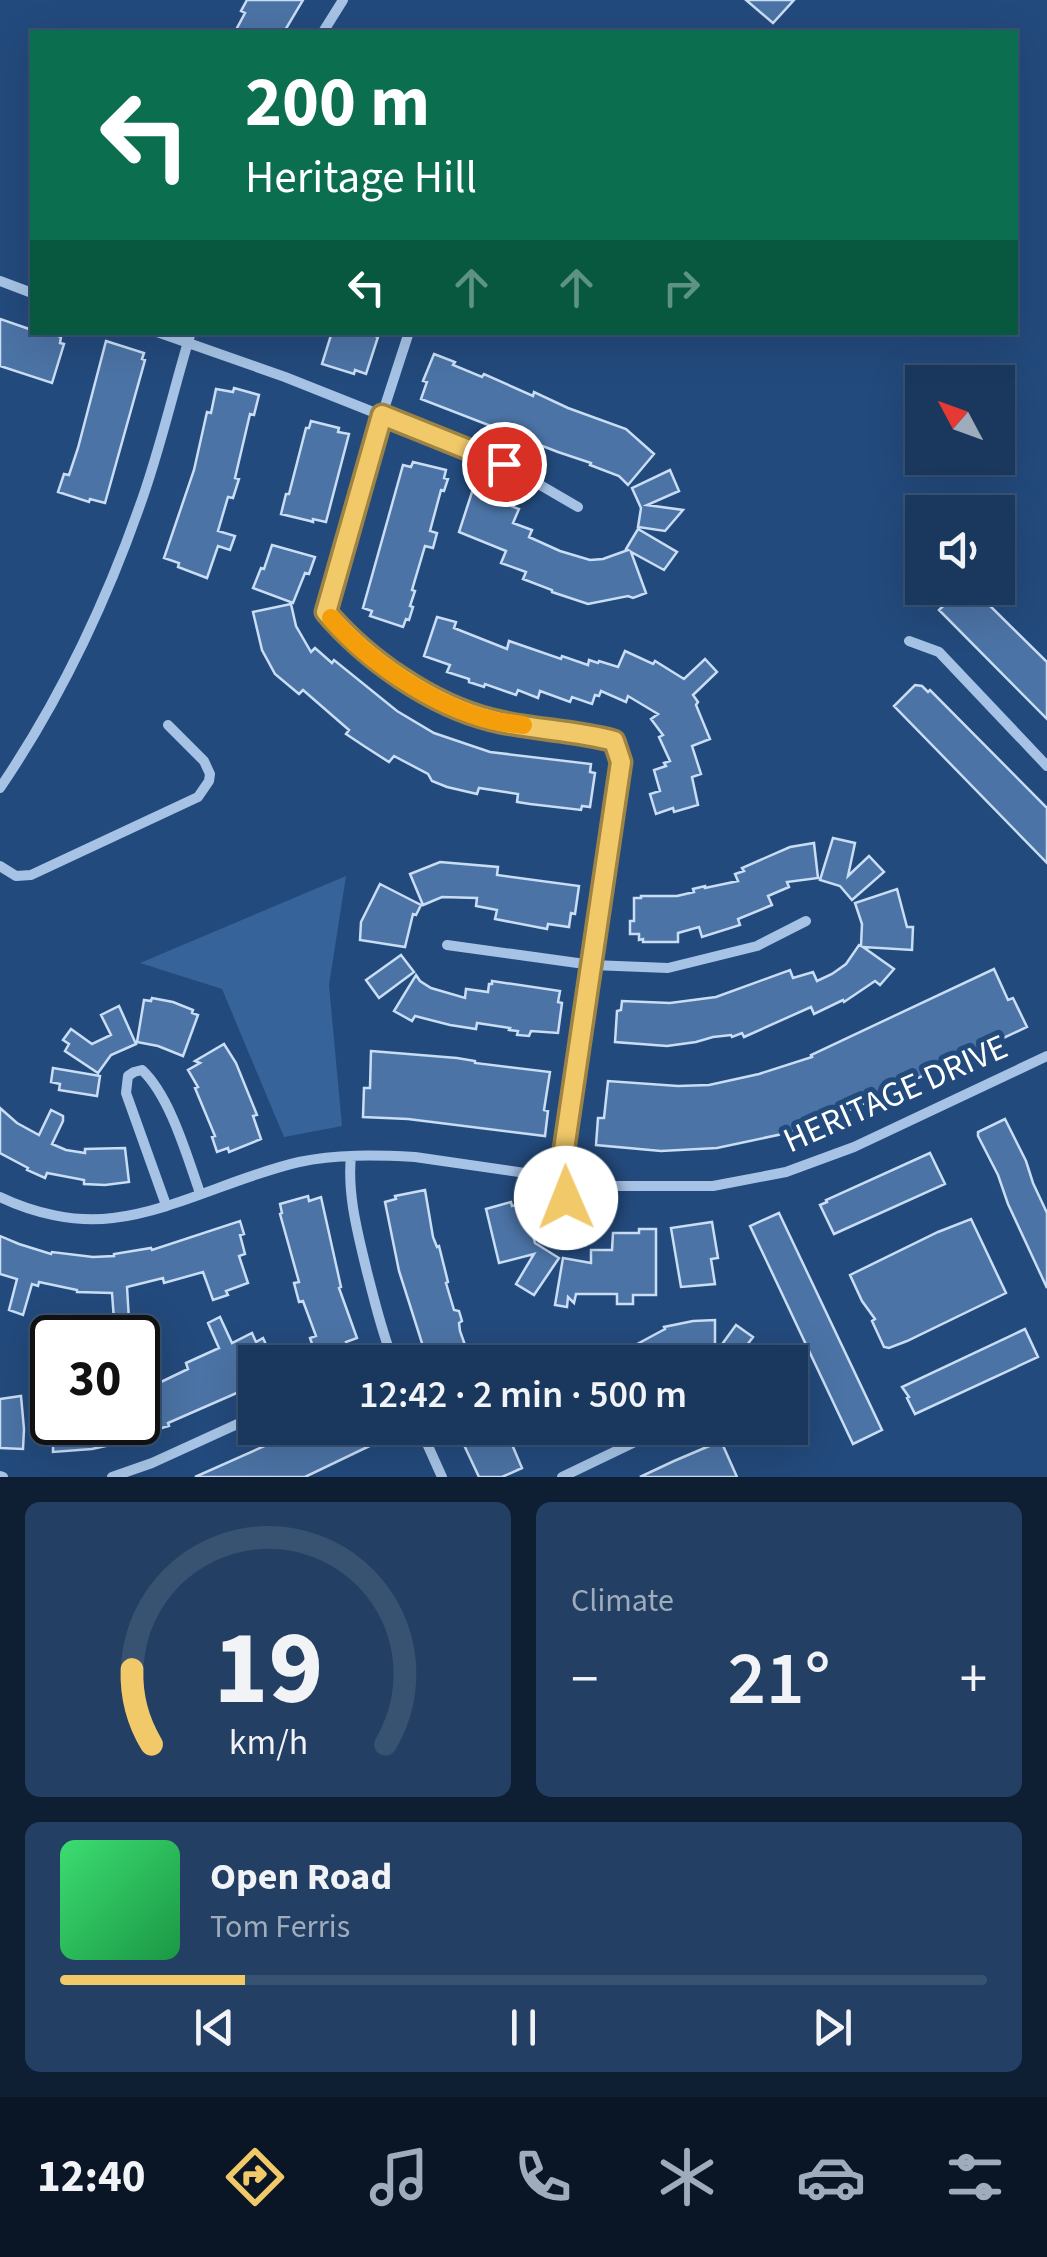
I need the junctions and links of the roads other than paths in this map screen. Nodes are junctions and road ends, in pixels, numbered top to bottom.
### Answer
1 (343, 0) edge
2 (324, 30) edge
3 (0, 281) edge
4 (30, 292) edge
5 (409, 335) edge
6 (190, 337) edge
7 (382, 415) junction
8 (578, 506) dead end
9 (909, 641) dead end
10 (168, 725) dead end
11 (1047, 766) edge
12 (0, 788) edge
13 (0, 866) edge
14 (806, 921) dead end
15 (447, 944) dead end
16 (592, 965) junction
17 (1047, 1056) edge
18 (351, 1156) junction
19 (560, 1177) junction
20 (200, 1193) junction
21 (0, 1196) edge
22 (166, 1205) junction
23 (570, 1218) dead end
24 (388, 1345) edge
25 (238, 1424) edge
26 (428, 1445) edge
27 (629, 1445) edge
28 (112, 1477) edge
29 (442, 1477) edge
30 (562, 1477) edge

1 - 2 street
3 - 4 street
5 - 7 street
6 - 7 street
6 - 12 street
7 - 8 street
7 - 16 street
9 - 11 street
10 - 13 street
14 - 16 street
15 - 16 street
16 - 19 street
17 - 19 street, HERITAGE DRIVE
18 - 19 street, HERITAGE DRIVE
18 - 20 street, HERITAGE DRIVE
18 - 24 street
19 - 23 street
20 - 22 street, HERITAGE DRIVE
20 - 22 street
21 - 22 street, HERITAGE DRIVE
25 - 28 street
26 - 29 street
27 - 30 street

